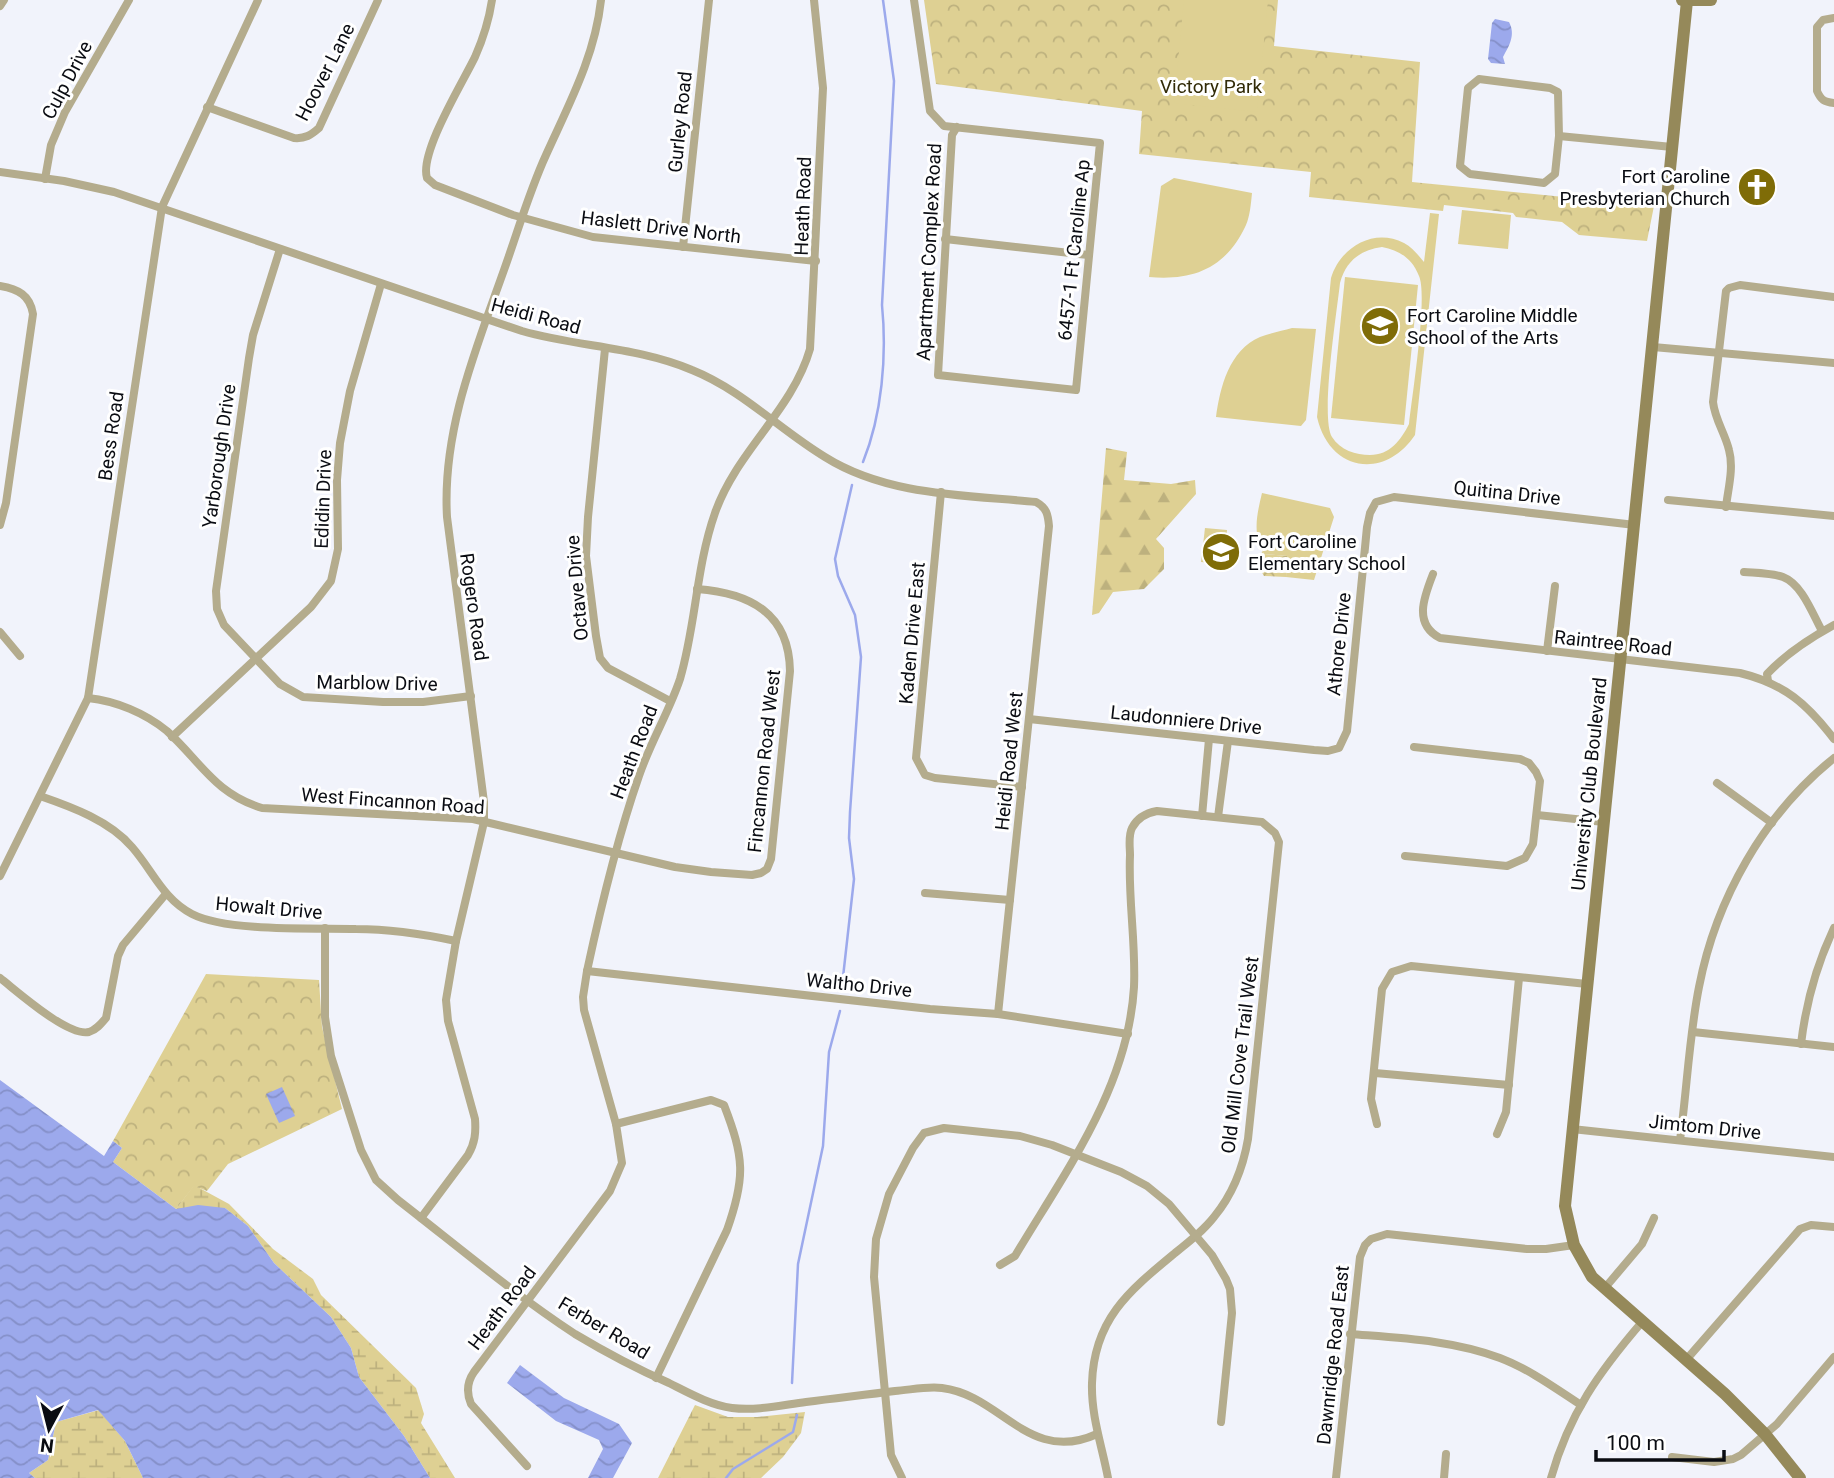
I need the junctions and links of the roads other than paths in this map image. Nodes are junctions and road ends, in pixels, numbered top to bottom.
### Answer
1 (4, 0) edge
2 (129, 0) edge
3 (258, 0) edge
4 (378, 0) edge
5 (492, 0) edge
6 (601, 0) edge
7 (709, 0) edge
8 (814, 0) edge
9 (914, 0) edge
10 (1681, 0) edge
11 (1711, 0) edge
12 (1687, 1) edge
13 (0, 6) edge
14 (1834, 18) edge
15 (1834, 103) edge
16 (207, 107) junction
17 (957, 127) junction
18 (1559, 136) junction
19 (1672, 147) junction
20 (0, 172) edge
21 (45, 179) junction
22 (162, 207) junction
23 (523, 218) junction
24 (945, 239) junction
25 (683, 247) junction
26 (280, 249) junction
27 (1088, 255) junction
28 (816, 261) junction
29 (381, 284) junction
30 (0, 286) edge
31 (1834, 297) edge
32 (486, 320) junction
33 (1653, 347) junction
34 (605, 349) junction
35 (1718, 352) junction
36 (1834, 363) edge
37 (1005, 382) joint
38 (773, 419) junction
39 (941, 492) junction
40 (1668, 500) dead end
41 (1376, 502) joint
42 (1726, 507) junction
43 (1046, 511) joint
44 (1834, 516) edge
45 (0, 525) edge
46 (1635, 525) junction
47 (1744, 572) dead end
48 (1433, 574) dead end
49 (1555, 586) dead end
50 (697, 589) junction
51 (1834, 625) edge
52 (1822, 631) junction
53 (0, 632) edge
54 (1547, 651) junction
55 (20, 656) dead end
56 (255, 659) junction
57 (1621, 659) junction
58 (1768, 681) junction
59 (471, 696) junction
60 (88, 698) junction
61 (670, 701) junction
62 (1029, 719) junction
63 (172, 737) junction
64 (1209, 739) junction
65 (1834, 739) edge
66 (1228, 741) junction
67 (1414, 747) dead end
68 (1339, 748) joint
69 (1834, 758) edge
70 (1717, 783) dead end
71 (1022, 787) junction
72 (40, 796) junction
73 (1537, 815) junction
74 (1202, 816) junction
75 (1217, 817) junction
76 (484, 822) junction
77 (1604, 822) junction
78 (1772, 823) junction
79 (616, 854) junction
80 (1405, 856) dead end
81 (767, 869) joint
82 (0, 876) edge
83 (925, 892) dead end
84 (165, 895) junction
85 (1010, 900) junction
86 (326, 928) junction
87 (1834, 928) edge
88 (456, 941) junction
89 (587, 971) junction
90 (0, 978) edge
91 (1519, 978) junction
92 (1587, 984) junction
93 (998, 1014) junction
94 (1693, 1032) junction
95 (1128, 1034) junction
96 (1801, 1044) junction
97 (1834, 1047) edge
98 (1375, 1073) junction
99 (1508, 1085) junction
100 (1377, 1124) dead end
101 (617, 1125) junction
102 (1572, 1129) junction
103 (1497, 1134) dead end
104 (1680, 1140) junction
105 (1075, 1155) junction
106 (1834, 1157) edge
107 (421, 1218) junction
108 (1654, 1219) dead end
109 (1834, 1227) edge
110 (1196, 1236) junction
111 (1574, 1245) junction
112 (1000, 1265) dead end
113 (1604, 1289) junction
114 (527, 1299) junction
115 (1642, 1322) junction
116 (1350, 1334) junction
117 (1834, 1357) edge
118 (1686, 1360) junction
119 (656, 1378) junction
120 (884, 1393) junction
121 (1581, 1405) junction
122 (1220, 1422) dead end
123 (1097, 1434) junction
124 (1765, 1434) junction
125 (1446, 1454) dead end
126 (1672, 1457) dead end
127 (527, 1466) dead end
128 (902, 1478) edge
129 (1108, 1478) edge
130 (1336, 1478) edge
131 (1444, 1478) edge
132 (1551, 1478) edge
133 (1800, 1478) edge

1 - 13 street
2 - 21 street, Culp Drive
3 - 16 street, Bess Road
4 - 16 street, Hoover Lane
5 - 23 street, Haslett Drive North
6 - 23 street, Rogero Road
7 - 25 street, Gurley Road
8 - 28 street, Heath Road
9 - 17 street, Apartment Complex Road
10 - 12 street
11 - 12 street
12 - 19 street, University Club Boulevard
14 - 15 street
16 - 22 street, Bess Road
17 - 24 street, Apartment Complex Road
17 - 27 street, 6457-1 Ft Caroline Ap
18 - 18 street
18 - 19 street
19 - 33 street, University Club Boulevard
20 - 21 street, Heidi Road
21 - 22 street, Heidi Road
22 - 26 street, Heidi Road
22 - 60 street, Bess Road
23 - 25 street, Haslett Drive North
23 - 32 street, Rogero Road
24 - 27 street
24 - 37 street, Apartment Complex Road
25 - 28 street, Haslett Drive North
26 - 29 street, Heidi Road
26 - 56 street, Yarborough Drive
27 - 37 street, 6457-1 Ft Caroline Ap
28 - 38 street, Heath Road
29 - 32 street, Heidi Road
29 - 56 street, Edidin Drive
30 - 45 street
31 - 35 street
32 - 34 street, Heidi Road
32 - 59 street, Rogero Road
33 - 35 street
33 - 46 street, University Club Boulevard
34 - 38 street, Heidi Road
34 - 61 street, Octave Drive
35 - 36 street
35 - 42 street
38 - 39 street, Heidi Road
38 - 50 street, Heath Road
39 - 43 street, Heidi Road
39 - 71 street, Kaden Drive East
40 - 42 street
41 - 46 street, Quitina Drive
41 - 68 street, Athore Drive
42 - 44 street
43 - 62 street, Heidi Road West
46 - 57 street, University Club Boulevard
47 - 52 street
48 - 54 street, Raintree Road
49 - 54 street
50 - 61 street, Heath Road
50 - 81 street, Fincannon Road West
51 - 52 street
52 - 58 street
53 - 55 street
54 - 57 street, Raintree Road
56 - 59 street, Marblow Drive
56 - 63 street, Edidin Drive
57 - 58 street, Raintree Road
57 - 77 street, University Club Boulevard
58 - 65 street, Raintree Road
59 - 76 street, Rogero Road
60 - 63 street, West Fincannon Road
60 - 72 street, Bess Road
61 - 79 street, Heath Road
62 - 64 street, Laudonniere Drive
62 - 71 street, Heidi Road West
63 - 76 street, West Fincannon Road
64 - 66 street, Laudonniere Drive
64 - 74 street
66 - 68 street, Laudonniere Drive
66 - 75 street
67 - 73 street
69 - 78 street
70 - 78 street
71 - 85 street, Heidi Road West
72 - 82 street, Bess Road
72 - 84 street, Howalt Drive
73 - 77 street
73 - 80 street
74 - 75 street
74 - 95 street
75 - 110 street, Old Mill Cove Trail West
76 - 79 street, West Fincannon Road
76 - 88 street, Rogero Road
77 - 92 street, University Club Boulevard
78 - 94 street
79 - 81 street, West Fincannon Road
79 - 89 street, Heath Road
83 - 85 street
84 - 86 street, Howalt Drive
84 - 90 street
85 - 93 street, Heidi Road West
86 - 88 street, Howalt Drive
86 - 107 street, Ferber Road
87 - 96 street
88 - 107 street, Rogero Road
89 - 93 street, Waltho Drive
89 - 101 street, Heath Road
91 - 92 street
91 - 98 street
91 - 99 street
92 - 102 street, University Club Boulevard
93 - 95 street, Waltho Drive
94 - 96 street
94 - 104 street
95 - 105 street
96 - 97 street
98 - 99 street
98 - 100 street
99 - 103 street
101 - 114 street, Heath Road
101 - 119 street
102 - 104 street, Jimtom Drive
102 - 111 street, University Club Boulevard
104 - 106 street, Jimtom Drive
105 - 110 street
105 - 112 street
105 - 120 street
107 - 114 street, Ferber Road
108 - 113 street
109 - 118 street
110 - 122 street
110 - 123 street, Old Mill Cove Trail West
111 - 113 street, University Club Boulevard
111 - 116 street, Dawnridge Road East
113 - 115 street, University Club Boulevard
114 - 119 street, Ferber Road
114 - 127 street, Heath Road
115 - 118 street, University Club Boulevard
115 - 121 street
116 - 121 street
116 - 130 street, Dawnridge Road East
117 - 124 street
118 - 124 street, University Club Boulevard
119 - 120 street, Ferber Road
120 - 123 street, Ferber Road
120 - 128 street
121 - 132 street
123 - 129 street, Old Mill Cove Trail West
124 - 126 street
124 - 133 street, University Club Boulevard
125 - 131 street

